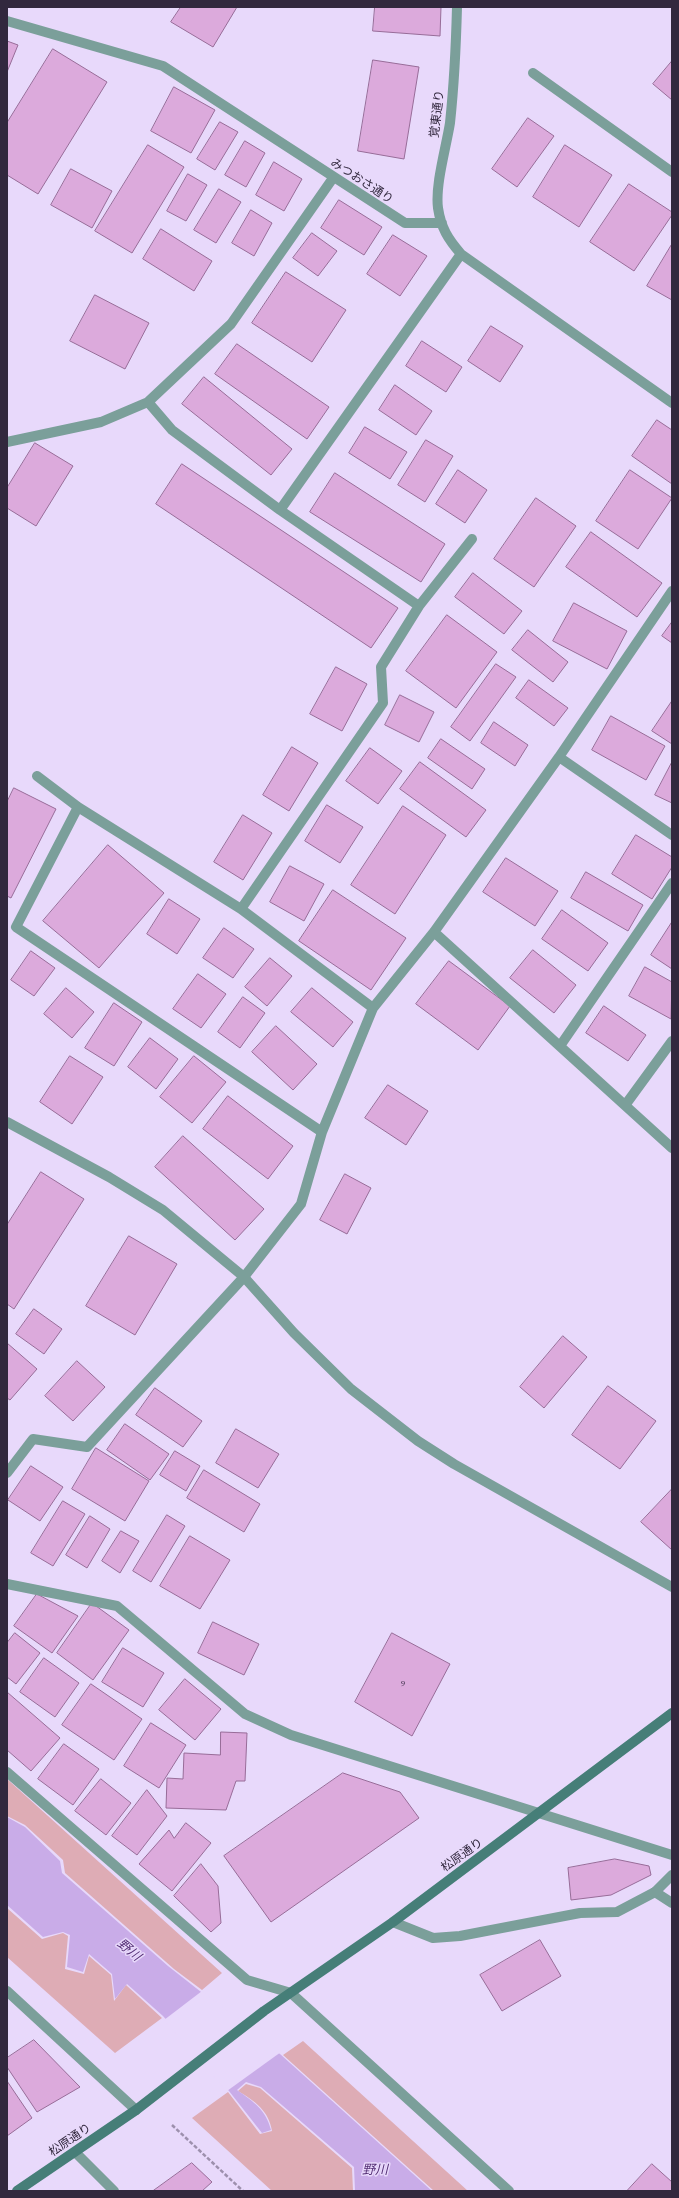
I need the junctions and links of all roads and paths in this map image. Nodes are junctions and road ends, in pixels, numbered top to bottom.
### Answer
1 (457, 7) edge
2 (7, 21) edge
3 (533, 73) dead end
4 (672, 172) edge
5 (333, 178) junction
6 (442, 223) junction
7 (461, 254) junction
8 (148, 402) junction
9 (672, 403) edge
10 (7, 442) edge
11 (280, 510) junction
12 (472, 539) dead end
13 (672, 592) edge
14 (419, 606) junction
15 (559, 757) junction
16 (37, 776) dead end
17 (78, 807) junction
18 (672, 835) edge
19 (672, 883) edge
20 (241, 909) junction
21 (434, 932) junction
22 (373, 1008) junction
23 (672, 1041) edge
24 (560, 1046) junction
25 (626, 1104) junction
26 (7, 1122) edge
27 (322, 1132) junction
28 (672, 1148) edge
29 (244, 1277) junction
30 (7, 1473) edge
31 (7, 1584) edge
32 (672, 1587) edge
33 (672, 1713) edge
34 (7, 1772) edge
35 (540, 1813) junction
36 (672, 1855) edge
37 (672, 1875) edge
38 (655, 1892) junction
39 (672, 1903) edge
40 (393, 1922) junction
41 (7, 1991) edge
42 (291, 1993) junction
43 (136, 2110) junction
44 (172, 2125) dead end
45 (76, 2153) junction
46 (17, 2191) edge
47 (114, 2191) edge
48 (243, 2191) edge
49 (509, 2191) edge

1 - 6 street, 覚東通り
2 - 5 street, みつおさ通り
3 - 4 street
5 - 6 street, みつおさ通り
5 - 8 street
6 - 7 street
7 - 9 street
7 - 11 street
8 - 10 street
8 - 11 street
11 - 14 street
12 - 14 street
13 - 15 street
14 - 20 street
15 - 18 street
15 - 21 street
16 - 17 street
17 - 20 street
17 - 27 street
19 - 24 street
20 - 22 street
21 - 22 street
21 - 24 street
22 - 27 street
23 - 25 street
24 - 25 street
25 - 28 street
26 - 29 street
27 - 29 street
29 - 30 street
29 - 32 street
31 - 35 street
33 - 35 main road, 松原通り
34 - 42 street
35 - 36 street
35 - 40 main road, 松原通り
37 - 38 street
38 - 39 street
38 - 40 street
40 - 42 main road, 松原通り
41 - 43 street
42 - 43 main road, 松原通り
42 - 49 street
43 - 45 main road, 松原通り
44 - 48 path
45 - 46 main road, 松原通り
45 - 47 street

